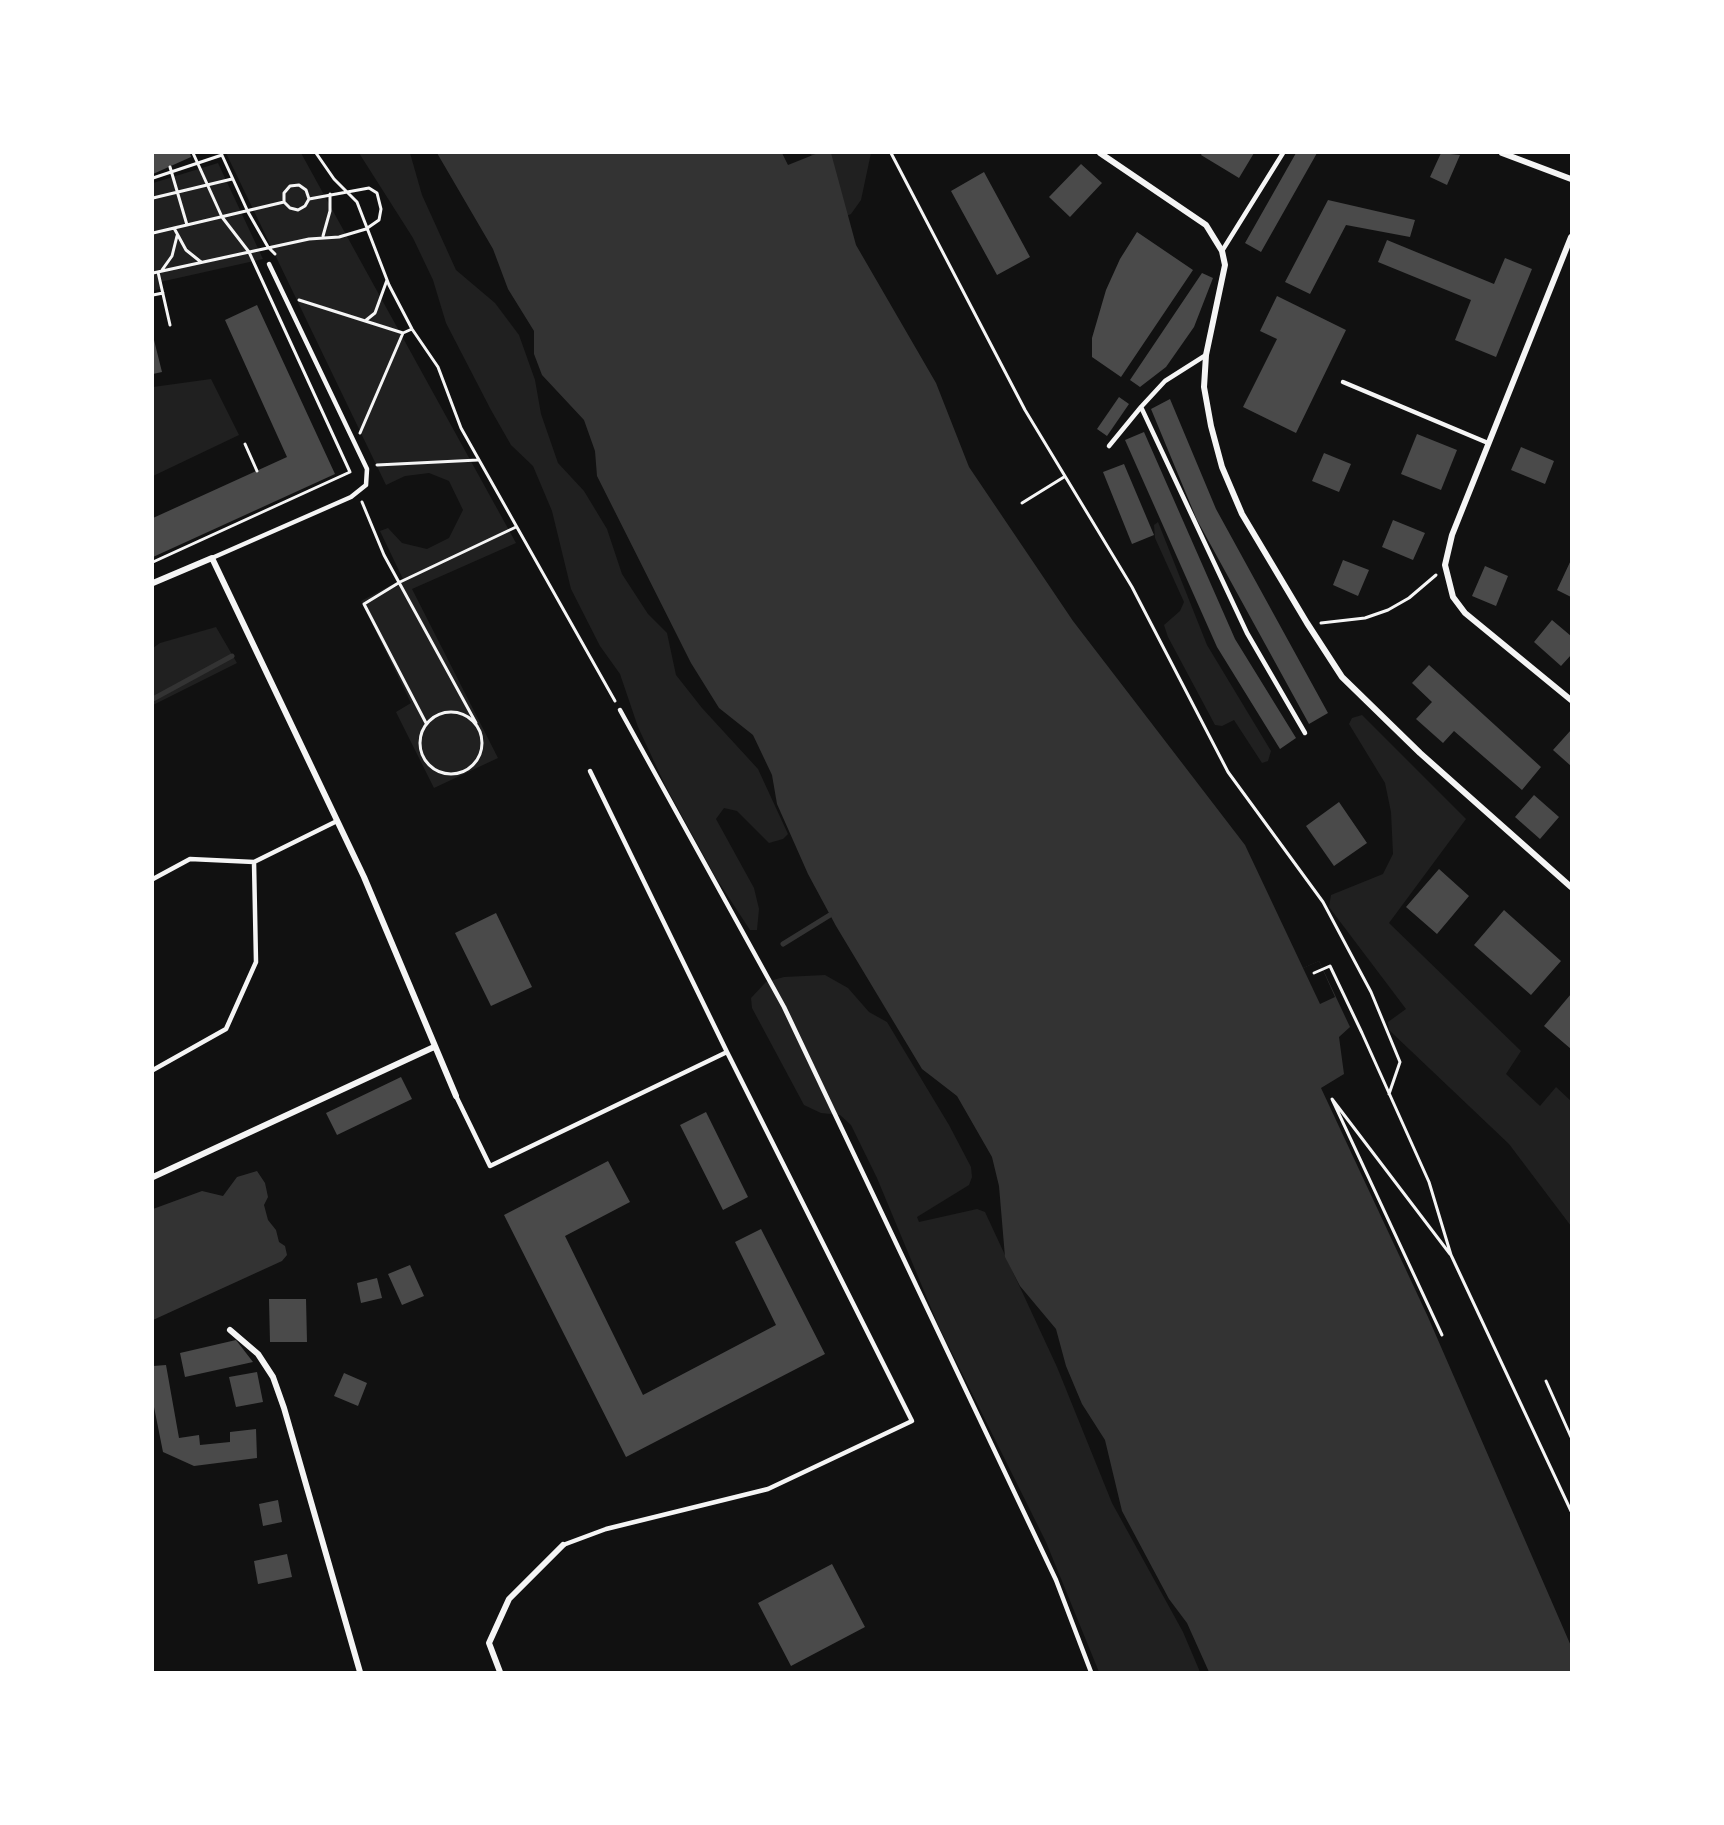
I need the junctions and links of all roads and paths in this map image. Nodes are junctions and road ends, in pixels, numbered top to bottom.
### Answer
1 (193, 153) edge
2 (316, 153) edge
3 (891, 153) edge
4 (1100, 153) edge
5 (1283, 153) edge
6 (1502, 153) edge
7 (221, 154) edge
8 (197, 163) junction
9 (170, 166) dead end
10 (171, 172) junction
11 (153, 178) edge
12 (232, 179) junction
13 (1571, 179) edge
14 (207, 185) junction
15 (346, 191) junction
16 (177, 192) junction
17 (330, 194) junction
18 (153, 198) edge
19 (309, 199) junction
20 (284, 202) junction
21 (248, 212) junction
22 (222, 217) junction
23 (187, 225) junction
24 (174, 228) junction
25 (366, 229) junction
26 (153, 231) edge
27 (177, 236) junction
28 (323, 237) junction
29 (1571, 237) edge
30 (268, 247) junction
31 (1222, 251) junction
32 (249, 252) junction
33 (278, 257) dead end
34 (201, 262) junction
35 (269, 264) dead end
36 (160, 271) junction
37 (153, 273) edge
38 (387, 280) junction
39 (163, 293) junction
40 (153, 295) edge
41 (288, 303) junction
42 (275, 308) junction
43 (365, 321) junction
44 (170, 325) dead end
45 (412, 329) junction
46 (403, 333) junction
47 (1206, 355) junction
48 (1343, 382) dead end
49 (1141, 407) junction
50 (352, 438) junction
51 (1488, 443) junction
52 (245, 444) dead end
53 (338, 445) junction
54 (1109, 446) dead end
55 (478, 460) junction
56 (377, 465) dead end
57 (257, 471) dead end
58 (1064, 477) junction
59 (1022, 503) dead end
60 (516, 528) junction
61 (212, 558) junction
62 (153, 562) edge
63 (1445, 565) junction
64 (153, 583) edge
65 (1307, 623) junction
66 (1571, 700) edge
67 (620, 710) joint
68 (426, 723) junction
69 (1305, 733) dead end
70 (590, 771) dead end
71 (337, 821) junction
72 (254, 862) junction
73 (153, 879) edge
74 (1571, 885) edge
75 (1314, 973) dead end
76 (434, 1047) junction
77 (727, 1052) junction
78 (153, 1070) edge
79 (1389, 1094) junction
80 (456, 1096) joint
81 (153, 1177) edge
82 (1451, 1256) junction
83 (230, 1330) dead end
84 (1442, 1335) dead end
85 (1546, 1380) dead end
86 (1571, 1437) edge
87 (1571, 1511) edge
88 (563, 1545) joint
89 (360, 1672) edge
90 (500, 1672) edge
91 (1090, 1672) edge

1 - 8 path
2 - 15 path
3 - 58 path
4 - 31 street
5 - 31 lane
6 - 13 street
7 - 8 path
7 - 12 path
8 - 10 path
8 - 14 path
9 - 10 path
10 - 11 path
10 - 16 path
12 - 14 path
12 - 21 path
14 - 16 path
14 - 22 path
15 - 17 path
15 - 25 path
15 - 25 path
16 - 18 path
16 - 23 path
17 - 19 path
17 - 28 path
19 - 20 path
19 - 20 path
20 - 21 path
21 - 22 path
21 - 30 path
22 - 23 path
22 - 32 path
23 - 24 path
24 - 26 path
24 - 27 path
25 - 28 path
25 - 38 path
27 - 34 path
27 - 36 path
28 - 30 path
29 - 51 street
30 - 32 path
30 - 33 path
31 - 47 street
32 - 34 path
32 - 42 path
34 - 36 path
35 - 41 lane
36 - 37 path
36 - 39 path
38 - 43 path
38 - 45 path
39 - 40 path
39 - 44 path
41 - 42 path
41 - 43 path
41 - 50 lane
42 - 53 path
43 - 46 path
45 - 46 path
45 - 55 path
46 - 50 path
47 - 49 lane
47 - 65 street
48 - 51 lane
49 - 54 lane
49 - 69 lane
50 - 53 path
50 - 61 lane
51 - 63 street
52 - 57 path
53 - 62 path
55 - 56 path
55 - 60 path
58 - 59 path
58 - 79 path
60 - 67 path
60 - 68 path
61 - 64 street
61 - 71 street
63 - 65 path
63 - 66 street
65 - 74 street
67 - 91 lane
68 - 68 path
70 - 77 lane
71 - 72 lane
71 - 76 street
72 - 73 lane
72 - 78 lane
75 - 79 path
76 - 80 street
76 - 81 street
77 - 80 lane
77 - 88 lane
79 - 82 path
82 - 84 path
82 - 87 path
83 - 89 street
85 - 86 path
88 - 90 street

